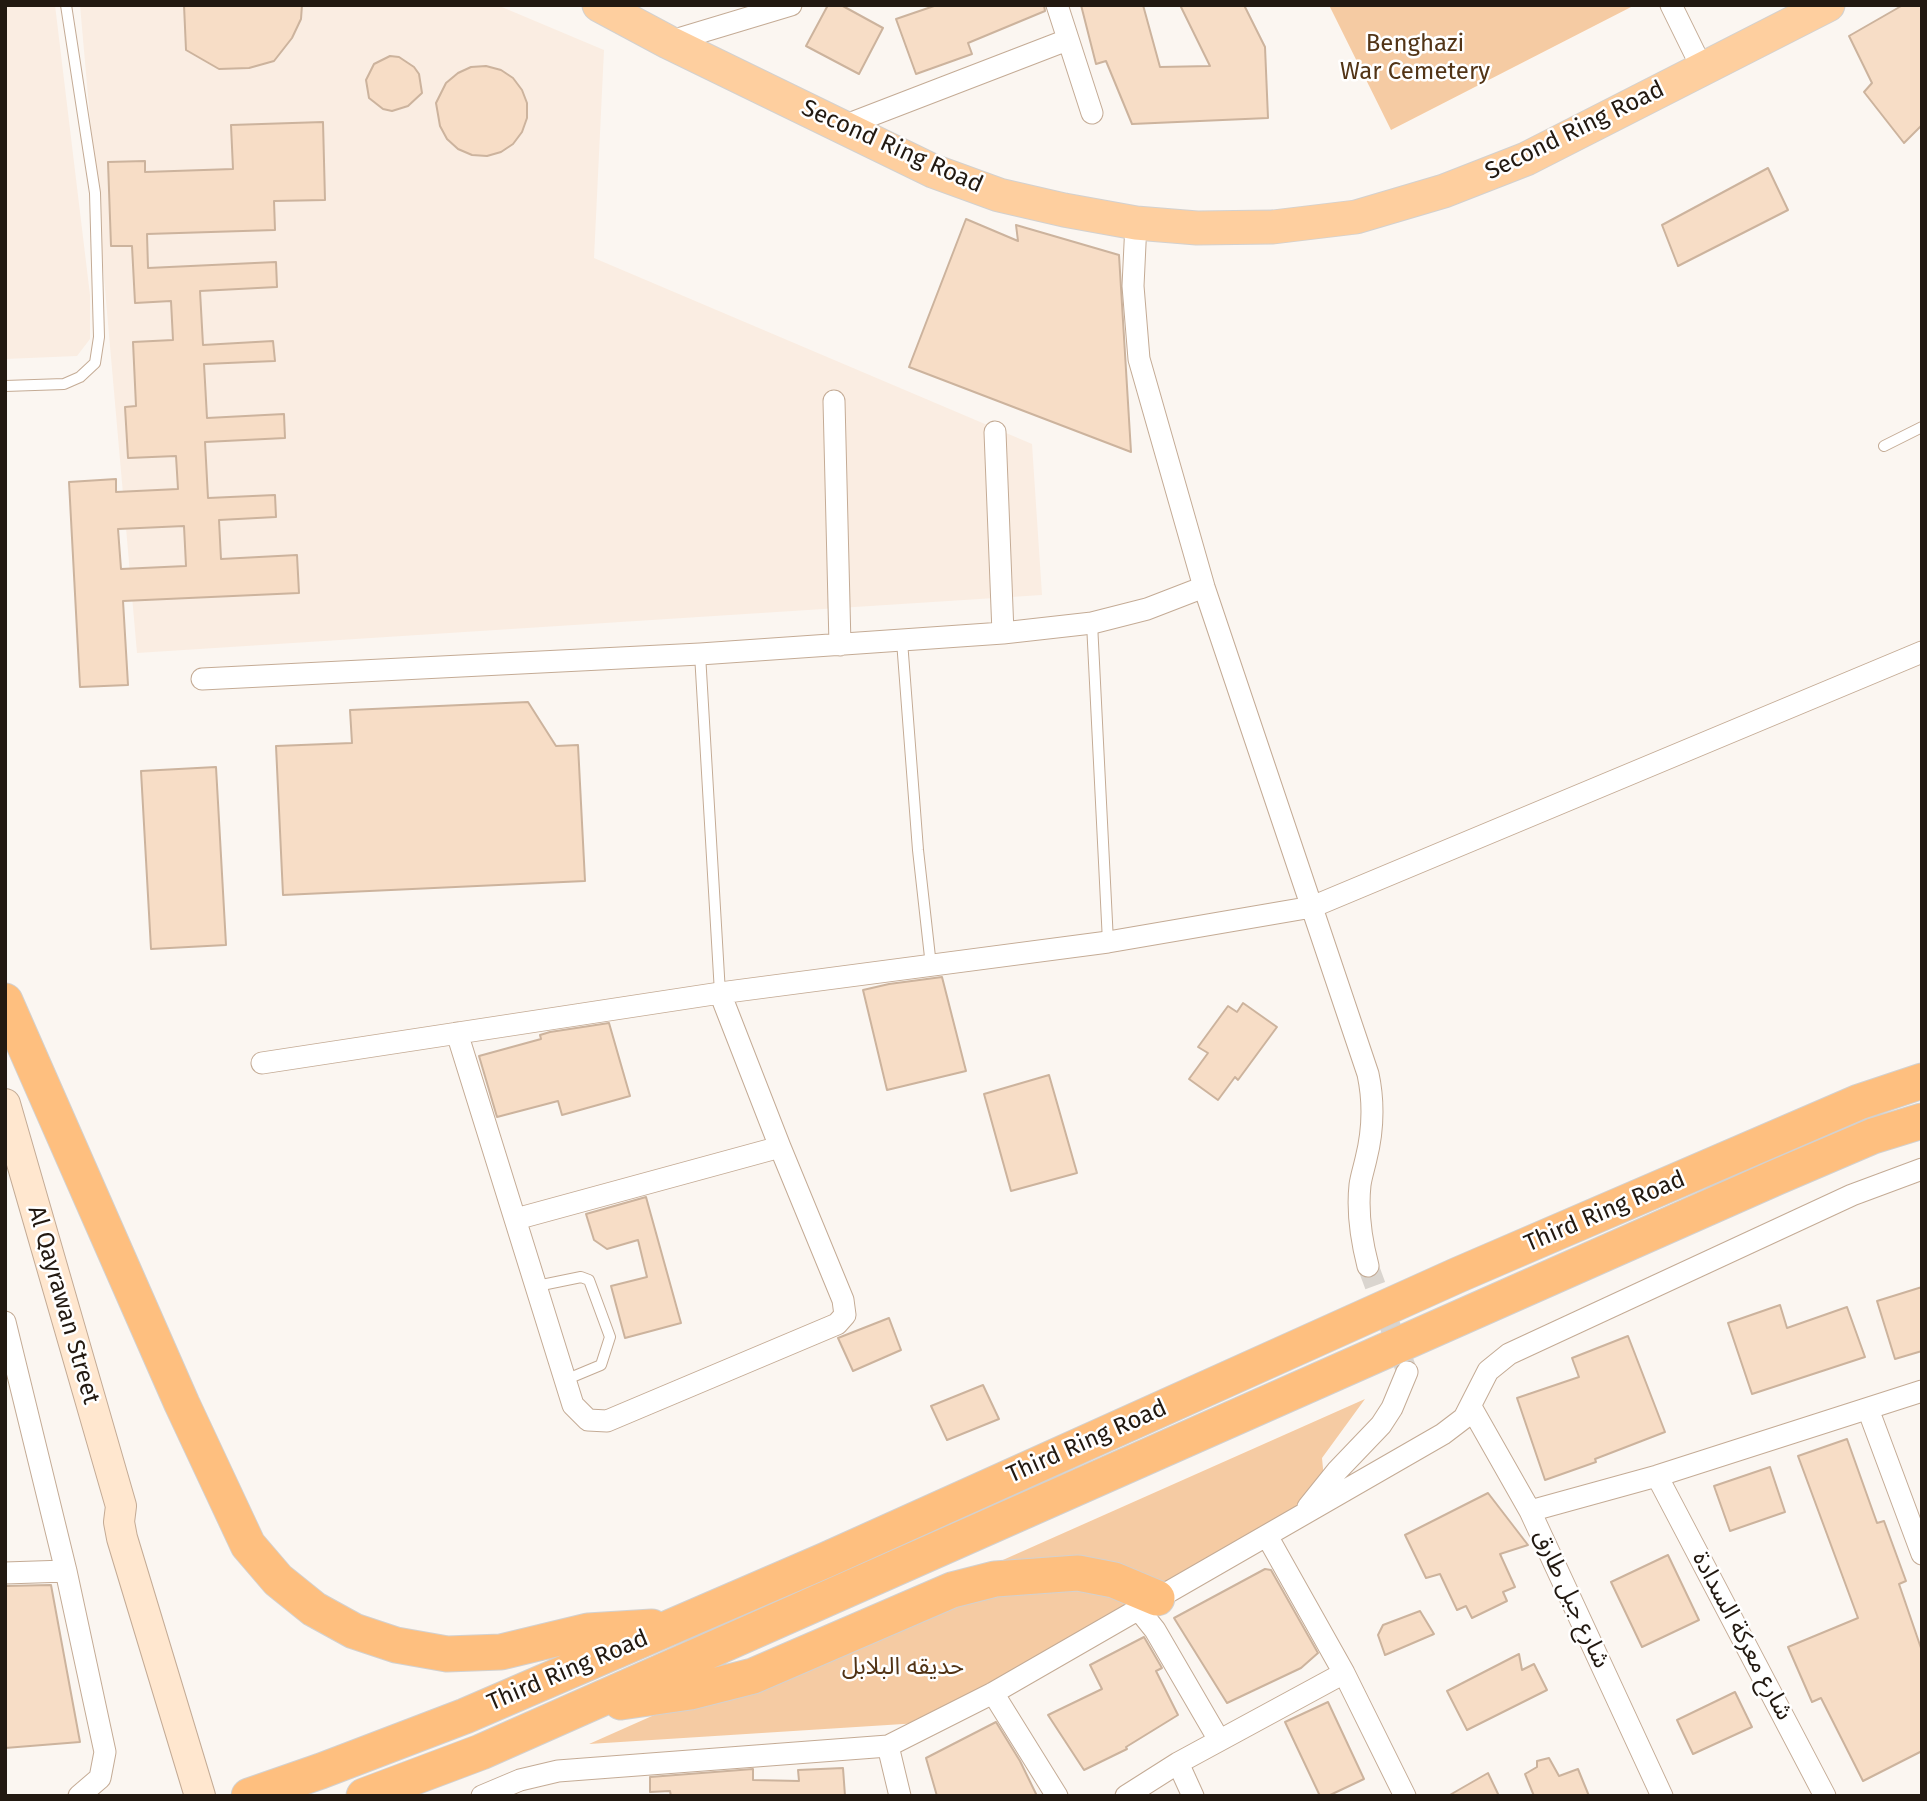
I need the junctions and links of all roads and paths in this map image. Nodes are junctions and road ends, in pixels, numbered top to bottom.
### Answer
1 (66, 5) edge
2 (599, 5) edge
3 (791, 5) edge
4 (1057, 5) edge
5 (1671, 5) edge
6 (1828, 5) edge
7 (1067, 40) junction
8 (668, 42) junction
9 (1702, 68) junction
10 (1092, 113) dead end
11 (841, 127) junction
12 (1136, 223) junction
13 (5, 386) edge
14 (834, 401) dead end
15 (1922, 427) edge
16 (995, 432) dead end
17 (1884, 446) dead end
18 (1204, 587) junction
19 (1092, 624) junction
20 (1003, 633) junction
21 (902, 641) junction
22 (840, 645) junction
23 (1922, 652) edge
24 (700, 654) junction
25 (202, 679) dead end
26 (1311, 907) junction
27 (1108, 942) junction
28 (932, 966) junction
29 (720, 993) junction
30 (5, 1002) edge
31 (457, 1033) junction
32 (262, 1063) dead end
33 (1922, 1081) edge
34 (5, 1104) edge
35 (1922, 1121) edge
36 (780, 1147) junction
37 (1922, 1169) edge
38 (516, 1219) junction
39 (1368, 1266) tunnel mouth
40 (537, 1286) junction
41 (7, 1335) edge
42 (1407, 1372) tunnel mouth
43 (565, 1380) junction
44 (1922, 1391) edge
45 (1471, 1407) junction
46 (1868, 1409) junction
47 (1657, 1476) junction
48 (1530, 1511) junction
49 (1301, 1517) junction
50 (1267, 1536) junction
51 (1922, 1553) edge
52 (66, 1571) junction
53 (5, 1573) edge
54 (1148, 1604) junction
55 (670, 1628) junction
56 (1344, 1673) junction
57 (993, 1693) junction
58 (590, 1704) junction
59 (1219, 1740) junction
60 (196, 1746) junction
61 (888, 1746) junction
62 (1178, 1763) junction
63 (79, 1796) edge
64 (200, 1796) edge
65 (222, 1796) edge
66 (249, 1796) edge
67 (364, 1796) edge
68 (482, 1796) edge
69 (900, 1796) edge
70 (1057, 1796) edge
71 (1126, 1796) edge
72 (1193, 1796) edge
73 (1405, 1796) edge
74 (1662, 1796) edge
75 (1825, 1796) edge

1 - 13 lane
2 - 8 main road, Second Ring Road
3 - 8 street
4 - 7 street
5 - 9 street
6 - 9 main road, Second Ring Road
7 - 10 street
7 - 11 street
8 - 11 main road, Second Ring Road
9 - 12 main road, Second Ring Road
11 - 12 main road, Second Ring Road
12 - 18 street
14 - 22 street
15 - 17 lane
16 - 20 street
18 - 19 street
18 - 26 street
19 - 20 street
19 - 27 lane
20 - 21 street
21 - 22 street
21 - 28 lane
22 - 24 street
23 - 26 street
24 - 25 street
24 - 29 lane
26 - 27 street
26 - 39 street
27 - 28 street
28 - 29 street
29 - 31 street
29 - 36 street
30 - 55 highway
31 - 32 street
31 - 38 street
33 - 55 highway, Third Ring Road
34 - 60 main road, Al Qayrawan Street
35 - 58 highway, Third Ring Road
36 - 38 street
36 - 43 street
37 - 45 street
38 - 40 street
40 - 43 street
40 - 43 lane
41 - 52 street
42 - 49 street
44 - 46 street
45 - 48 street, شارع جبل طارق
45 - 49 street
46 - 47 street
46 - 51 street
47 - 48 street
47 - 75 street, شارع معركة السدادة
48 - 74 street, شارع جبل طارق
49 - 50 street
50 - 54 street
50 - 56 street
52 - 53 street
52 - 63 street
54 - 57 street
54 - 58 highway
54 - 59 street
55 - 66 highway, Third Ring Road
56 - 59 street
56 - 73 street
57 - 61 street
57 - 70 street
58 - 67 highway, Third Ring Road
59 - 62 street
60 - 64 main road, Al Qayrawan Street
60 - 65 main road, Al Qayrawan Street
61 - 68 street
61 - 69 street
62 - 71 street
62 - 72 street

